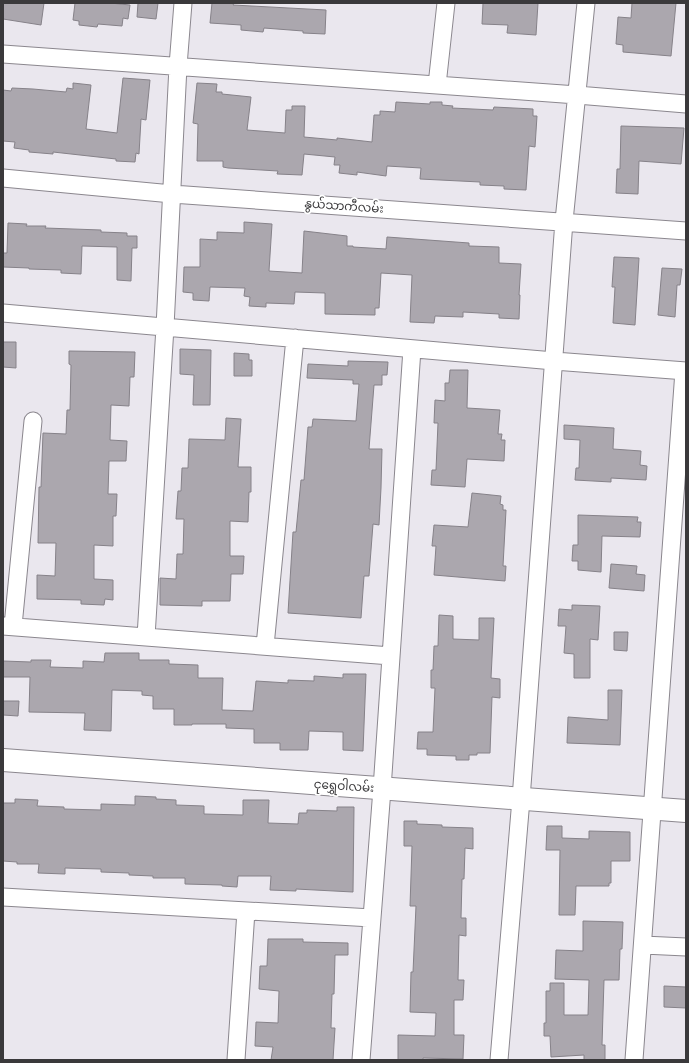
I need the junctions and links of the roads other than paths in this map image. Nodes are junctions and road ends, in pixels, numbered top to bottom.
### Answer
1 (183, 3) edge
2 (446, 3) edge
3 (586, 3) edge
4 (3, 54) edge
5 (178, 66) junction
6 (437, 84) junction
7 (578, 95) junction
8 (686, 104) edge
9 (3, 178) edge
10 (172, 194) junction
11 (564, 222) junction
12 (686, 231) edge
13 (3, 314) edge
14 (165, 327) junction
15 (294, 338) junction
16 (412, 349) junction
17 (554, 361) junction
18 (685, 371) edge
19 (33, 421) dead end
20 (8, 626) edge
21 (146, 637) junction
22 (265, 646) junction
23 (391, 656) junction
24 (3, 760) edge
25 (382, 789) junction
26 (521, 799) junction
27 (653, 809) junction
28 (686, 812) edge
29 (3, 897) edge
30 (246, 911) junction
31 (372, 918) junction
32 (643, 945) junction
33 (686, 947) edge
34 (236, 1060) edge
35 (361, 1060) edge
36 (499, 1060) edge
37 (634, 1060) edge

1 - 5 street
2 - 6 street
3 - 7 street
4 - 5 street
5 - 6 street
5 - 10 street
6 - 7 street
7 - 8 street
7 - 11 street
9 - 10 street, နွယ်သာကီလမ်း
10 - 11 street, နွယ်သာကီလမ်း
10 - 14 street
11 - 12 street, နွယ်သာကီလမ်း
11 - 17 street
13 - 14 street
14 - 15 street
14 - 21 street
15 - 16 street
15 - 22 street
16 - 17 street
16 - 23 street
17 - 18 street
17 - 26 street
18 - 27 street
19 - 20 street
20 - 21 street
21 - 22 street
22 - 23 street
23 - 25 street
24 - 25 street, ငုရွှေဝါလမ်း
25 - 26 street, ငုရွှေဝါလမ်း
25 - 31 street
26 - 27 street, ငုရွှေဝါလမ်း
26 - 36 street
27 - 28 street, ငုရွှေဝါလမ်း
27 - 32 street
29 - 30 street
30 - 31 street
30 - 34 street
31 - 35 street
32 - 33 street
32 - 37 street

